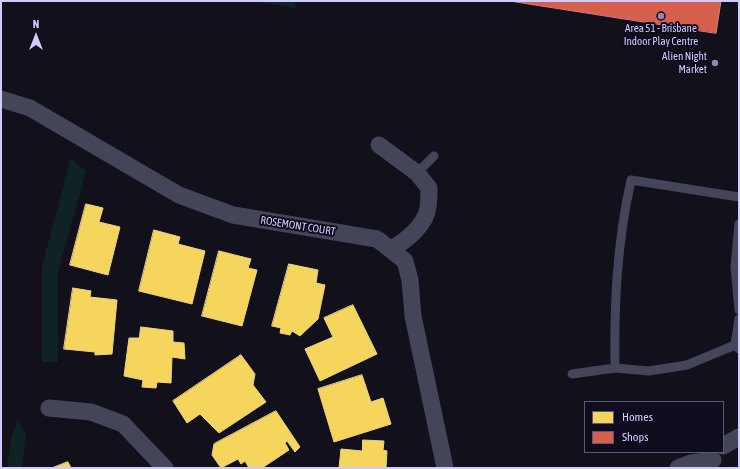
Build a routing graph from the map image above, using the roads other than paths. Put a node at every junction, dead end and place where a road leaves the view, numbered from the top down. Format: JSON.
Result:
{"nodes":[{"id":1,"x":1,"y":99,"type":"edge"},
{"id":2,"x":379,"y":145,"type":"dead end"},
{"id":3,"x":434,"y":156,"type":"dead end"},
{"id":4,"x":417,"y":172,"type":"junction"},
{"id":5,"x":739,"y":197,"type":"edge"},
{"id":6,"x":739,"y":224,"type":"edge"},
{"id":7,"x":391,"y":249,"type":"junction"},
{"id":8,"x":739,"y":310,"type":"edge"},
{"id":9,"x":739,"y":319,"type":"edge"},
{"id":10,"x":737,"y":347,"type":"edge"},
{"id":11,"x":615,"y":368,"type":"junction"},
{"id":12,"x":572,"y":374,"type":"dead end"},
{"id":13,"x":49,"y":408,"type":"dead end"},
{"id":14,"x":739,"y":437,"type":"edge"},
{"id":15,"x":724,"y":445,"type":"edge"},
{"id":16,"x":714,"y":460,"type":"edge"},
{"id":17,"x":165,"y":468,"type":"edge"},
{"id":18,"x":445,"y":468,"type":"edge"},
{"id":19,"x":678,"y":468,"type":"edge"}],
"edges":[{"from":1,"to":7,"type":"street","name":"ROSEMONT COURT"},
{"from":2,"to":4,"type":"street"},
{"from":3,"to":4,"type":"lane"},
{"from":4,"to":7,"type":"street"},
{"from":5,"to":11,"type":"lane"},
{"from":6,"to":8,"type":"lane"},
{"from":7,"to":18,"type":"street","name":"ROSEMONT COURT"},
{"from":9,"to":10,"type":"lane"},
{"from":10,"to":11,"type":"lane"},
{"from":11,"to":12,"type":"lane"},
{"from":13,"to":17,"type":"street"},
{"from":14,"to":15,"type":"street"},
{"from":16,"to":19,"type":"street"}]}
